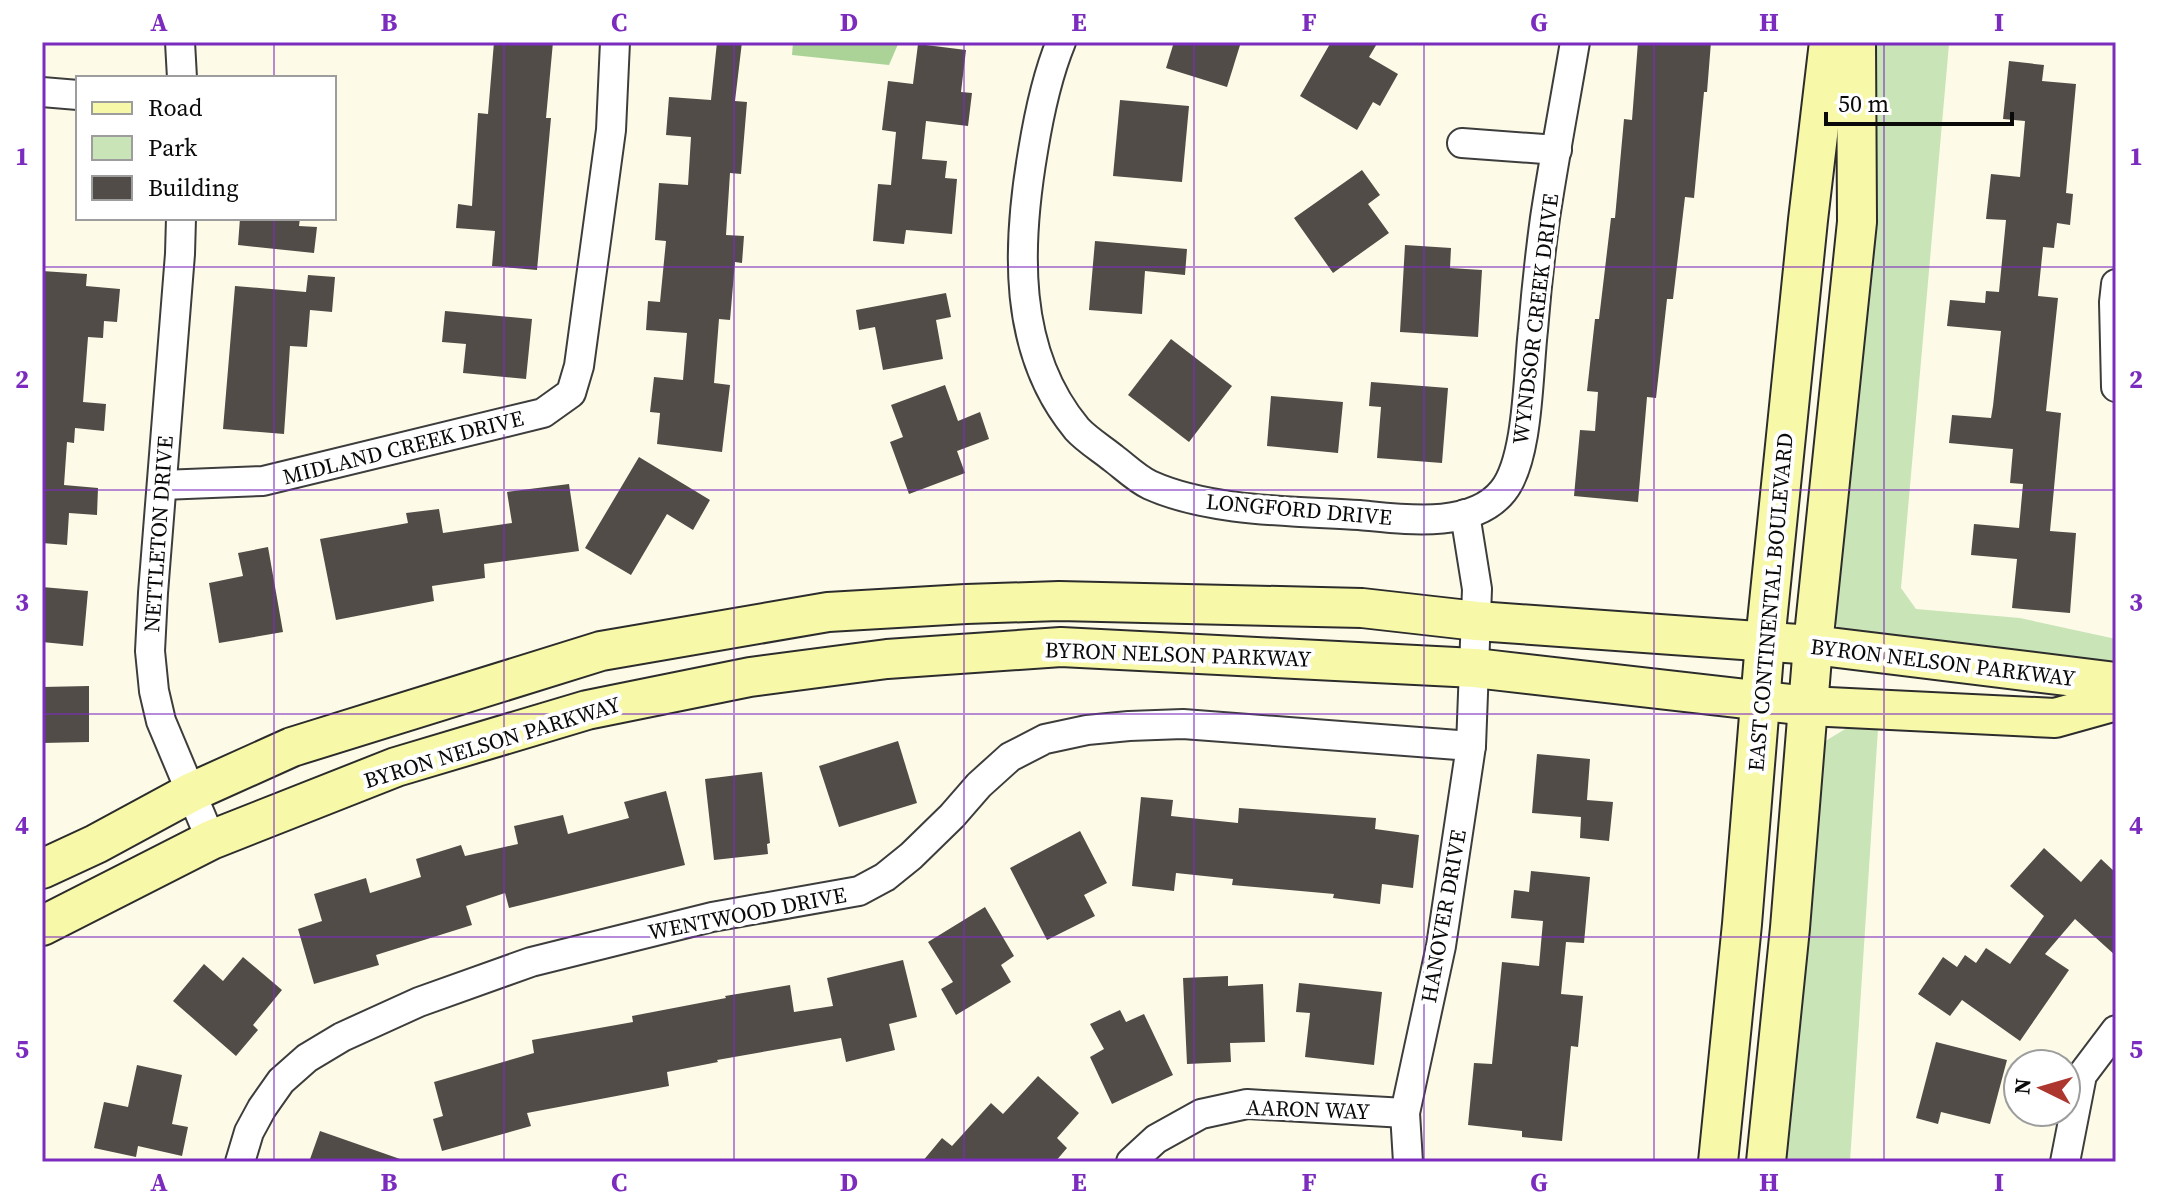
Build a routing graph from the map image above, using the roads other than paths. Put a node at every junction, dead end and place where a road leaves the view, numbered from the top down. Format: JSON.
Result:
{"nodes":[{"id":1,"x":180,"y":42,"type":"edge"},
{"id":2,"x":615,"y":42,"type":"edge"},
{"id":3,"x":1061,"y":42,"type":"edge"},
{"id":4,"x":1575,"y":42,"type":"edge"},
{"id":5,"x":1829,"y":42,"type":"edge"},
{"id":6,"x":1856,"y":42,"type":"edge"},
{"id":7,"x":182,"y":76,"type":"edge"},
{"id":8,"x":42,"y":92,"type":"edge"},
{"id":9,"x":76,"y":95,"type":"edge"},
{"id":10,"x":1462,"y":143,"type":"dead end"},
{"id":11,"x":1557,"y":150,"type":"junction"},
{"id":12,"x":181,"y":220,"type":"edge"},
{"id":13,"x":2116,"y":284,"type":"edge"},
{"id":14,"x":2116,"y":387,"type":"edge"},
{"id":15,"x":162,"y":485,"type":"junction"},
{"id":16,"x":1465,"y":514,"type":"junction"},
{"id":17,"x":1477,"y":621,"type":"junction"},
{"id":18,"x":1765,"y":642,"type":"junction"},
{"id":19,"x":1813,"y":645,"type":"junction"},
{"id":20,"x":1475,"y":668,"type":"junction"},
{"id":21,"x":2116,"y":682,"type":"edge"},
{"id":22,"x":2116,"y":701,"type":"edge"},
{"id":23,"x":1760,"y":702,"type":"junction"},
{"id":24,"x":1808,"y":706,"type":"junction"},
{"id":25,"x":1471,"y":746,"type":"junction"},
{"id":26,"x":192,"y":792,"type":"junction"},
{"id":27,"x":211,"y":840,"type":"junction"},
{"id":28,"x":42,"y":869,"type":"edge"},
{"id":29,"x":42,"y":926,"type":"edge"},
{"id":30,"x":2116,"y":1030,"type":"edge"},
{"id":31,"x":1405,"y":1113,"type":"junction"},
{"id":32,"x":240,"y":1162,"type":"edge"},
{"id":33,"x":1131,"y":1162,"type":"edge"},
{"id":34,"x":1408,"y":1162,"type":"edge"},
{"id":35,"x":1718,"y":1162,"type":"edge"},
{"id":36,"x":1766,"y":1162,"type":"edge"},
{"id":37,"x":2065,"y":1162,"type":"edge"}],
"edges":[{"from":1,"to":7,"type":"street"},
{"from":2,"to":15,"type":"street","name":"MIDLAND CREEK DRIVE"},
{"from":3,"to":16,"type":"street","name":"LONGFORD DRIVE"},
{"from":4,"to":11,"type":"street","name":"WYNDSOR CREEK DRIVE"},
{"from":5,"to":18,"type":"street","name":"EAST CONTINENTAL BOULEVARD"},
{"from":6,"to":19,"type":"street"},
{"from":8,"to":9,"type":"street"},
{"from":10,"to":11,"type":"street"},
{"from":11,"to":16,"type":"street","name":"WYNDSOR CREEK DRIVE"},
{"from":12,"to":15,"type":"street","name":"NETTLETON DRIVE"},
{"from":13,"to":14,"type":"street"},
{"from":15,"to":26,"type":"street","name":"NETTLETON DRIVE"},
{"from":16,"to":17,"type":"street"},
{"from":17,"to":18,"type":"street","name":"BYRON NELSON PARKWAY"},
{"from":17,"to":20,"type":"street"},
{"from":17,"to":26,"type":"street","name":"BYRON NELSON PARKWAY"},
{"from":18,"to":19,"type":"street","name":"BYRON NELSON PARKWAY"},
{"from":18,"to":23,"type":"street","name":"EAST CONTINENTAL BOULEVARD"},
{"from":19,"to":21,"type":"street","name":"BYRON NELSON PARKWAY"},
{"from":19,"to":24,"type":"street"},
{"from":20,"to":23,"type":"street","name":"BYRON NELSON PARKWAY"},
{"from":20,"to":25,"type":"street","name":"HANOVER DRIVE"},
{"from":20,"to":27,"type":"street","name":"BYRON NELSON PARKWAY"},
{"from":22,"to":24,"type":"street","name":"BYRON NELSON PARKWAY"},
{"from":23,"to":24,"type":"street","name":"BYRON NELSON PARKWAY"},
{"from":23,"to":35,"type":"street","name":"EAST CONTINENTAL BOULEVARD"},
{"from":24,"to":36,"type":"street"},
{"from":25,"to":31,"type":"street","name":"HANOVER DRIVE"},
{"from":25,"to":32,"type":"street","name":"WENTWOOD DRIVE"},
{"from":26,"to":27,"type":"street","name":"NETTLETON DRIVE"},
{"from":26,"to":28,"type":"street","name":"BYRON NELSON PARKWAY"},
{"from":27,"to":29,"type":"street","name":"BYRON NELSON PARKWAY"},
{"from":30,"to":37,"type":"street"},
{"from":31,"to":33,"type":"street","name":"AARON WAY"},
{"from":31,"to":34,"type":"street","name":"HANOVER DRIVE"}]}
